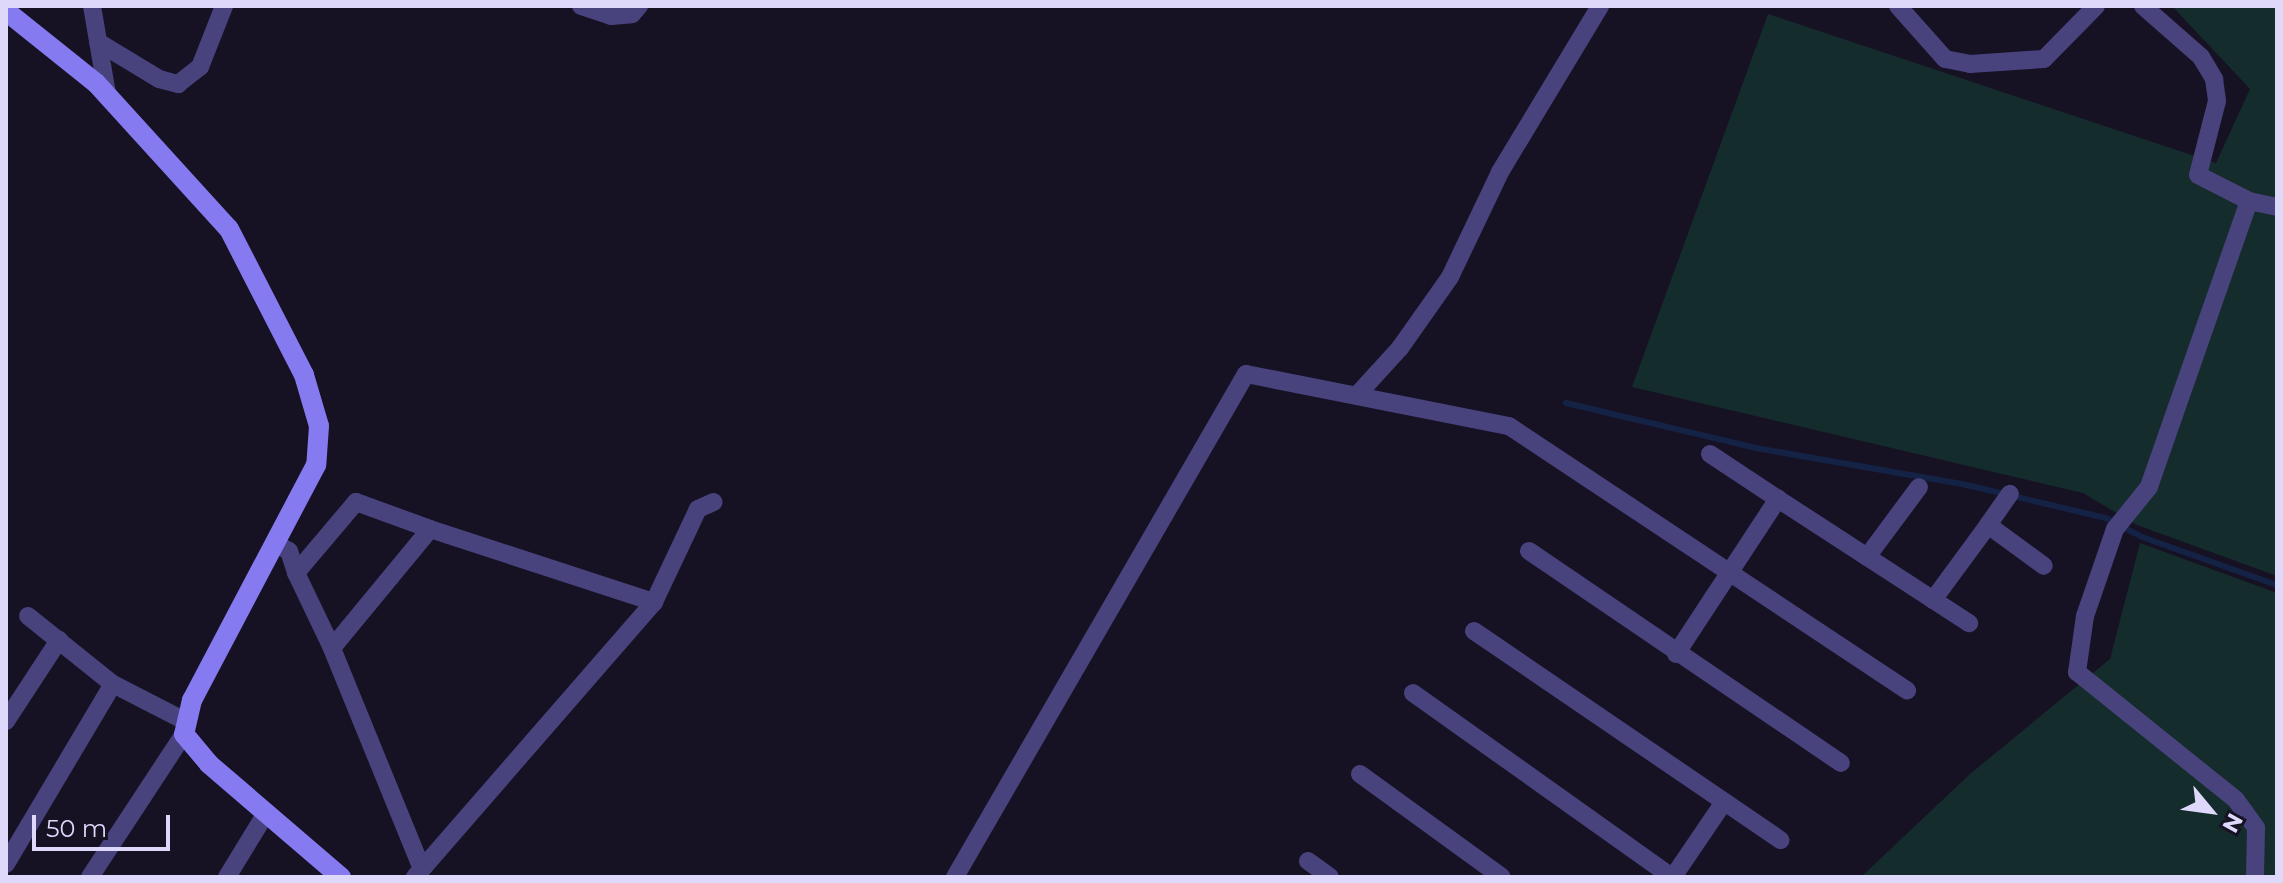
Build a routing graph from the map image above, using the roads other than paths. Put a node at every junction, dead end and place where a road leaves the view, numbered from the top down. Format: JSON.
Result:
{"nodes":[{"id":1,"x":92,"y":6,"type":"edge"},
{"id":2,"x":224,"y":6,"type":"edge"},
{"id":3,"x":581,"y":6,"type":"edge"},
{"id":4,"x":639,"y":6,"type":"edge"},
{"id":5,"x":1600,"y":6,"type":"edge"},
{"id":6,"x":1898,"y":6,"type":"edge"},
{"id":7,"x":2096,"y":6,"type":"edge"},
{"id":8,"x":2143,"y":6,"type":"edge"},
{"id":9,"x":6,"y":11,"type":"edge"},
{"id":10,"x":98,"y":42,"type":"junction"},
{"id":11,"x":107,"y":94,"type":"junction"},
{"id":12,"x":2249,"y":201,"type":"junction"},
{"id":13,"x":2277,"y":207,"type":"edge"},
{"id":14,"x":1358,"y":394,"type":"junction"},
{"id":15,"x":1710,"y":454,"type":"dead end"},
{"id":16,"x":1919,"y":487,"type":"dead end"},
{"id":17,"x":2010,"y":494,"type":"dead end"},
{"id":18,"x":1778,"y":499,"type":"junction"},
{"id":19,"x":714,"y":502,"type":"dead end"},
{"id":20,"x":1988,"y":525,"type":"junction"},
{"id":21,"x":430,"y":529,"type":"junction"},
{"id":22,"x":275,"y":543,"type":"junction"},
{"id":23,"x":1529,"y":551,"type":"dead end"},
{"id":24,"x":1867,"y":557,"type":"junction"},
{"id":25,"x":2044,"y":566,"type":"dead end"},
{"id":26,"x":296,"y":573,"type":"junction"},
{"id":27,"x":1729,"y":573,"type":"junction"},
{"id":28,"x":1933,"y":600,"type":"junction"},
{"id":29,"x":654,"y":602,"type":"junction"},
{"id":30,"x":28,"y":616,"type":"dead end"},
{"id":31,"x":1969,"y":623,"type":"dead end"},
{"id":32,"x":1474,"y":631,"type":"dead end"},
{"id":33,"x":59,"y":640,"type":"junction"},
{"id":34,"x":332,"y":648,"type":"junction"},
{"id":35,"x":1676,"y":654,"type":"junction"},
{"id":36,"x":113,"y":684,"type":"junction"},
{"id":37,"x":1907,"y":690,"type":"dead end"},
{"id":38,"x":1413,"y":693,"type":"dead end"},
{"id":39,"x":6,"y":721,"type":"edge"},
{"id":40,"x":185,"y":727,"type":"junction"},
{"id":41,"x":1841,"y":763,"type":"dead end"},
{"id":42,"x":1360,"y":774,"type":"dead end"},
{"id":43,"x":1724,"y":802,"type":"junction"},
{"id":44,"x":266,"y":813,"type":"junction"},
{"id":45,"x":1780,"y":840,"type":"dead end"},
{"id":46,"x":1308,"y":861,"type":"dead end"},
{"id":47,"x":6,"y":864,"type":"edge"},
{"id":48,"x":418,"y":873,"type":"edge"},
{"id":49,"x":90,"y":877,"type":"edge"},
{"id":50,"x":227,"y":877,"type":"edge"},
{"id":51,"x":341,"y":877,"type":"edge"},
{"id":52,"x":955,"y":877,"type":"edge"},
{"id":53,"x":1330,"y":877,"type":"edge"},
{"id":54,"x":1502,"y":877,"type":"edge"},
{"id":55,"x":1673,"y":877,"type":"edge"},
{"id":56,"x":2255,"y":877,"type":"edge"}],
"edges":[{"from":1,"to":10,"type":"street"},
{"from":2,"to":10,"type":"street"},
{"from":3,"to":4,"type":"street"},
{"from":5,"to":14,"type":"street"},
{"from":6,"to":7,"type":"street"},
{"from":8,"to":12,"type":"street"},
{"from":9,"to":11,"type":"street"},
{"from":10,"to":11,"type":"street"},
{"from":11,"to":22,"type":"street"},
{"from":12,"to":13,"type":"street"},
{"from":12,"to":56,"type":"street"},
{"from":14,"to":27,"type":"street"},
{"from":14,"to":52,"type":"street"},
{"from":15,"to":18,"type":"street"},
{"from":16,"to":24,"type":"street"},
{"from":17,"to":20,"type":"street"},
{"from":18,"to":24,"type":"street"},
{"from":18,"to":27,"type":"street"},
{"from":19,"to":29,"type":"street"},
{"from":20,"to":25,"type":"street"},
{"from":20,"to":28,"type":"street"},
{"from":21,"to":26,"type":"street"},
{"from":21,"to":29,"type":"street"},
{"from":21,"to":34,"type":"street"},
{"from":22,"to":26,"type":"street"},
{"from":22,"to":40,"type":"street"},
{"from":23,"to":35,"type":"street"},
{"from":24,"to":28,"type":"street"},
{"from":26,"to":34,"type":"street"},
{"from":27,"to":35,"type":"street"},
{"from":27,"to":37,"type":"street"},
{"from":28,"to":31,"type":"street"},
{"from":29,"to":48,"type":"street"},
{"from":30,"to":33,"type":"street"},
{"from":32,"to":43,"type":"street"},
{"from":33,"to":36,"type":"street"},
{"from":33,"to":39,"type":"street"},
{"from":34,"to":48,"type":"street"},
{"from":35,"to":41,"type":"street"},
{"from":36,"to":40,"type":"street"},
{"from":36,"to":47,"type":"street"},
{"from":38,"to":55,"type":"street"},
{"from":40,"to":44,"type":"street"},
{"from":40,"to":49,"type":"street"},
{"from":42,"to":54,"type":"street"},
{"from":43,"to":45,"type":"street"},
{"from":43,"to":55,"type":"street"},
{"from":44,"to":50,"type":"street"},
{"from":44,"to":51,"type":"street"},
{"from":46,"to":53,"type":"street"}]}
